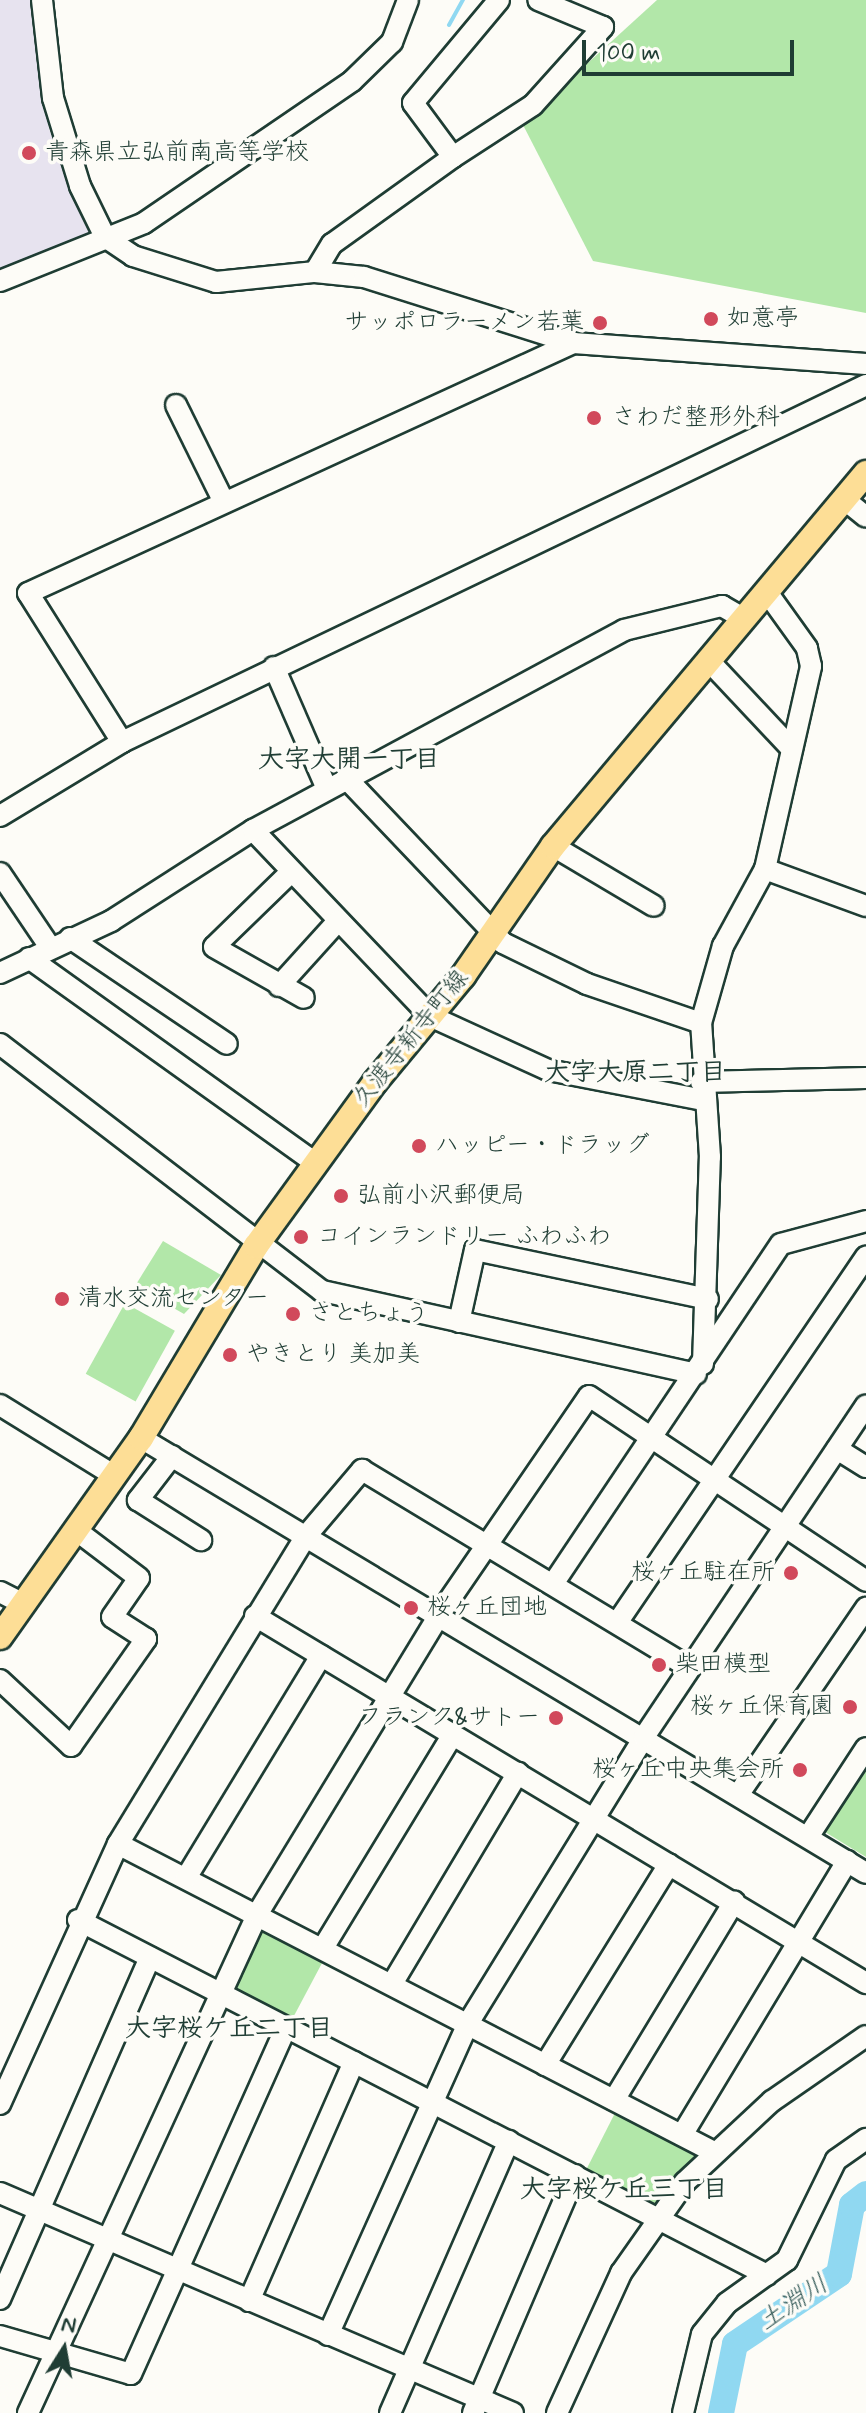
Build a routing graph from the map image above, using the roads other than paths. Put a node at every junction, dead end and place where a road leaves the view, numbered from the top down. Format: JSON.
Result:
{"nodes":[{"id":1,"x":42,"y":0,"type":"edge"},
{"id":2,"x":408,"y":0,"type":"edge"},
{"id":3,"x":499,"y":0,"type":"edge"},
{"id":4,"x":538,"y":0,"type":"edge"},
{"id":5,"x":453,"y":157,"type":"junction"},
{"id":6,"x":105,"y":237,"type":"junction"},
{"id":7,"x":315,"y":272,"type":"junction"},
{"id":8,"x":0,"y":281,"type":"edge"},
{"id":9,"x":573,"y":343,"type":"junction"},
{"id":10,"x":866,"y":364,"type":"edge"},
{"id":11,"x":866,"y":385,"type":"edge"},
{"id":12,"x":176,"y":405,"type":"dead end"},
{"id":13,"x":866,"y":473,"type":"edge"},
{"id":14,"x":844,"y":499,"type":"junction"},
{"id":15,"x":223,"y":500,"type":"junction"},
{"id":16,"x":866,"y":517,"type":"edge"},
{"id":17,"x":766,"y":591,"type":"junction"},
{"id":18,"x":743,"y":618,"type":"junction"},
{"id":19,"x":708,"y":660,"type":"junction"},
{"id":20,"x":274,"y":667,"type":"junction"},
{"id":21,"x":122,"y":742,"type":"junction"},
{"id":22,"x":792,"y":749,"type":"junction"},
{"id":23,"x":346,"y":778,"type":"junction"},
{"id":24,"x":327,"y":789,"type":"junction"},
{"id":25,"x":0,"y":816,"type":"edge"},
{"id":26,"x":253,"y":830,"type":"junction"},
{"id":27,"x":553,"y":846,"type":"junction"},
{"id":28,"x":765,"y":869,"type":"junction"},
{"id":29,"x":291,"y":872,"type":"junction"},
{"id":30,"x":0,"y":873,"type":"edge"},
{"id":31,"x":654,"y":906,"type":"dead end"},
{"id":32,"x":866,"y":906,"type":"edge"},
{"id":33,"x":338,"y":921,"type":"junction"},
{"id":34,"x":493,"y":933,"type":"junction"},
{"id":35,"x":70,"y":938,"type":"junction"},
{"id":36,"x":50,"y":947,"type":"junction"},
{"id":37,"x":29,"y":958,"type":"junction"},
{"id":38,"x":0,"y":973,"type":"edge"},
{"id":39,"x":279,"y":986,"type":"junction"},
{"id":40,"x":304,"y":998,"type":"dead end"},
{"id":41,"x":430,"y":1016,"type":"junction"},
{"id":42,"x":701,"y":1023,"type":"junction"},
{"id":43,"x":0,"y":1044,"type":"edge"},
{"id":44,"x":227,"y":1044,"type":"dead end"},
{"id":45,"x":866,"y":1078,"type":"edge"},
{"id":46,"x":703,"y":1091,"type":"junction"},
{"id":47,"x":315,"y":1163,"type":"junction"},
{"id":48,"x":866,"y":1221,"type":"edge"},
{"id":49,"x":256,"y":1246,"type":"junction"},
{"id":50,"x":866,"y":1256,"type":"edge"},
{"id":51,"x":708,"y":1299,"type":"junction"},
{"id":52,"x":459,"y":1322,"type":"junction"},
{"id":53,"x":699,"y":1369,"type":"junction"},
{"id":54,"x":0,"y":1405,"type":"edge"},
{"id":55,"x":866,"y":1406,"type":"edge"},
{"id":56,"x":141,"y":1438,"type":"junction"},
{"id":57,"x":653,"y":1439,"type":"junction"},
{"id":58,"x":837,"y":1449,"type":"junction"},
{"id":59,"x":172,"y":1456,"type":"junction"},
{"id":60,"x":866,"y":1467,"type":"edge"},
{"id":61,"x":115,"y":1476,"type":"junction"},
{"id":62,"x":714,"y":1480,"type":"junction"},
{"id":63,"x":784,"y":1526,"type":"junction"},
{"id":64,"x":77,"y":1531,"type":"junction"},
{"id":65,"x":306,"y":1536,"type":"junction"},
{"id":66,"x":201,"y":1540,"type":"dead end"},
{"id":67,"x":489,"y":1544,"type":"junction"},
{"id":68,"x":866,"y":1581,"type":"edge"},
{"id":69,"x":553,"y":1584,"type":"junction"},
{"id":70,"x":0,"y":1592,"type":"edge"},
{"id":71,"x":24,"y":1604,"type":"junction"},
{"id":72,"x":866,"y":1608,"type":"edge"},
{"id":73,"x":439,"y":1615,"type":"junction"},
{"id":74,"x":255,"y":1616,"type":"junction"},
{"id":75,"x":617,"y":1623,"type":"junction"},
{"id":76,"x":0,"y":1637,"type":"edge"},
{"id":77,"x":321,"y":1656,"type":"junction"},
{"id":78,"x":690,"y":1668,"type":"junction"},
{"id":79,"x":0,"y":1680,"type":"edge"},
{"id":80,"x":389,"y":1696,"type":"junction"},
{"id":81,"x":453,"y":1734,"type":"junction"},
{"id":82,"x":644,"y":1737,"type":"junction"},
{"id":83,"x":866,"y":1748,"type":"edge"},
{"id":84,"x":518,"y":1773,"type":"junction"},
{"id":85,"x":738,"y":1795,"type":"junction"},
{"id":86,"x":594,"y":1818,"type":"junction"},
{"id":87,"x":808,"y":1837,"type":"junction"},
{"id":88,"x":118,"y":1844,"type":"junction"},
{"id":89,"x":847,"y":1861,"type":"junction"},
{"id":90,"x":669,"y":1864,"type":"junction"},
{"id":91,"x":866,"y":1873,"type":"edge"},
{"id":92,"x":186,"y":1878,"type":"junction"},
{"id":93,"x":734,"y":1902,"type":"junction"},
{"id":94,"x":258,"y":1913,"type":"junction"},
{"id":95,"x":78,"y":1920,"type":"junction"},
{"id":96,"x":798,"y":1942,"type":"junction"},
{"id":97,"x":323,"y":1948,"type":"junction"},
{"id":98,"x":150,"y":1957,"type":"junction"},
{"id":99,"x":866,"y":1983,"type":"edge"},
{"id":100,"x":392,"y":1984,"type":"junction"},
{"id":101,"x":218,"y":1992,"type":"junction"},
{"id":102,"x":467,"y":2025,"type":"junction"},
{"id":103,"x":286,"y":2027,"type":"junction"},
{"id":104,"x":866,"y":2036,"type":"edge"},
{"id":105,"x":354,"y":2062,"type":"junction"},
{"id":106,"x":545,"y":2065,"type":"junction"},
{"id":107,"x":614,"y":2100,"type":"junction"},
{"id":108,"x":430,"y":2101,"type":"junction"},
{"id":109,"x":0,"y":2104,"type":"edge"},
{"id":110,"x":682,"y":2135,"type":"junction"},
{"id":111,"x":866,"y":2139,"type":"edge"},
{"id":112,"x":509,"y":2141,"type":"junction"},
{"id":113,"x":714,"y":2152,"type":"junction"},
{"id":114,"x":575,"y":2175,"type":"junction"},
{"id":115,"x":0,"y":2193,"type":"edge"},
{"id":116,"x":40,"y":2211,"type":"junction"},
{"id":117,"x":658,"y":2218,"type":"junction"},
{"id":118,"x":111,"y":2242,"type":"junction"},
{"id":119,"x":179,"y":2271,"type":"junction"},
{"id":120,"x":767,"y":2275,"type":"junction"},
{"id":121,"x":0,"y":2299,"type":"edge"},
{"id":122,"x":249,"y":2301,"type":"junction"},
{"id":123,"x":328,"y":2335,"type":"junction"},
{"id":124,"x":0,"y":2336,"type":"edge"},
{"id":125,"x":59,"y":2354,"type":"junction"},
{"id":126,"x":409,"y":2369,"type":"junction"},
{"id":127,"x":476,"y":2406,"type":"edge"},
{"id":128,"x":28,"y":2413,"type":"edge"},
{"id":129,"x":390,"y":2413,"type":"edge"},
{"id":130,"x":513,"y":2413,"type":"edge"},
{"id":131,"x":557,"y":2413,"type":"edge"},
{"id":132,"x":683,"y":2413,"type":"edge"}],
"edges":[{"from":1,"to":6,"type":"street"},
{"from":2,"to":6,"type":"street"},
{"from":3,"to":5,"type":"street"},
{"from":4,"to":5,"type":"street"},
{"from":5,"to":7,"type":"street"},
{"from":6,"to":7,"type":"street"},
{"from":6,"to":8,"type":"street"},
{"from":7,"to":9,"type":"street"},
{"from":9,"to":10,"type":"street"},
{"from":9,"to":15,"type":"street"},
{"from":11,"to":20,"type":"street"},
{"from":12,"to":15,"type":"street"},
{"from":13,"to":14,"type":"main road","name":"久渡寺新寺町線"},
{"from":14,"to":16,"type":"street"},
{"from":14,"to":17,"type":"main road","name":"久渡寺新寺町線"},
{"from":15,"to":21,"type":"street"},
{"from":17,"to":18,"type":"main road","name":"久渡寺新寺町線"},
{"from":17,"to":22,"type":"street"},
{"from":18,"to":19,"type":"main road","name":"久渡寺新寺町線"},
{"from":18,"to":23,"type":"street"},
{"from":19,"to":22,"type":"street"},
{"from":19,"to":27,"type":"main road","name":"久渡寺新寺町線"},
{"from":20,"to":21,"type":"street"},
{"from":20,"to":24,"type":"street"},
{"from":21,"to":25,"type":"street"},
{"from":22,"to":28,"type":"street"},
{"from":23,"to":24,"type":"street"},
{"from":23,"to":34,"type":"street"},
{"from":24,"to":26,"type":"street"},
{"from":26,"to":29,"type":"street"},
{"from":26,"to":35,"type":"street"},
{"from":27,"to":31,"type":"street"},
{"from":27,"to":34,"type":"main road","name":"久渡寺新寺町線"},
{"from":28,"to":32,"type":"street"},
{"from":28,"to":42,"type":"street"},
{"from":29,"to":33,"type":"street"},
{"from":29,"to":39,"type":"street"},
{"from":30,"to":36,"type":"street"},
{"from":33,"to":39,"type":"street"},
{"from":33,"to":41,"type":"street"},
{"from":34,"to":41,"type":"main road","name":"久渡寺新寺町線"},
{"from":34,"to":42,"type":"street"},
{"from":35,"to":36,"type":"street"},
{"from":35,"to":44,"type":"street"},
{"from":36,"to":37,"type":"street"},
{"from":37,"to":38,"type":"street"},
{"from":37,"to":47,"type":"street"},
{"from":39,"to":40,"type":"street"},
{"from":41,"to":46,"type":"street"},
{"from":41,"to":47,"type":"main road","name":"久渡寺新寺町線"},
{"from":42,"to":46,"type":"street"},
{"from":43,"to":49,"type":"street"},
{"from":45,"to":46,"type":"street"},
{"from":46,"to":51,"type":"street"},
{"from":47,"to":49,"type":"main road","name":"久渡寺新寺町線"},
{"from":48,"to":53,"type":"street"},
{"from":49,"to":52,"type":"street"},
{"from":49,"to":56,"type":"main road","name":"久渡寺新寺町線"},
{"from":50,"to":62,"type":"street"},
{"from":51,"to":52,"type":"street"},
{"from":51,"to":53,"type":"street"},
{"from":52,"to":53,"type":"street"},
{"from":53,"to":57,"type":"street"},
{"from":54,"to":61,"type":"street"},
{"from":55,"to":58,"type":"street"},
{"from":56,"to":59,"type":"street"},
{"from":56,"to":61,"type":"main road","name":"久渡寺新寺町線"},
{"from":57,"to":62,"type":"street"},
{"from":57,"to":67,"type":"street"},
{"from":57,"to":69,"type":"street"},
{"from":58,"to":60,"type":"street"},
{"from":58,"to":63,"type":"street"},
{"from":59,"to":65,"type":"street"},
{"from":59,"to":66,"type":"street"},
{"from":61,"to":64,"type":"main road","name":"久渡寺新寺町線"},
{"from":62,"to":63,"type":"street"},
{"from":62,"to":75,"type":"street"},
{"from":63,"to":68,"type":"street"},
{"from":63,"to":78,"type":"street"},
{"from":64,"to":71,"type":"main road","name":"久渡寺新寺町線"},
{"from":64,"to":79,"type":"street"},
{"from":65,"to":67,"type":"street"},
{"from":65,"to":73,"type":"street"},
{"from":65,"to":74,"type":"street"},
{"from":67,"to":69,"type":"street"},
{"from":67,"to":73,"type":"street"},
{"from":69,"to":75,"type":"street"},
{"from":70,"to":71,"type":"street"},
{"from":71,"to":76,"type":"main road","name":"久渡寺新寺町線"},
{"from":72,"to":85,"type":"street"},
{"from":73,"to":80,"type":"street"},
{"from":73,"to":82,"type":"street"},
{"from":74,"to":77,"type":"street"},
{"from":74,"to":88,"type":"street"},
{"from":75,"to":78,"type":"street"},
{"from":77,"to":80,"type":"street"},
{"from":77,"to":92,"type":"street"},
{"from":78,"to":82,"type":"street"},
{"from":80,"to":81,"type":"street"},
{"from":80,"to":94,"type":"street"},
{"from":81,"to":84,"type":"street"},
{"from":81,"to":97,"type":"street"},
{"from":82,"to":85,"type":"street"},
{"from":82,"to":86,"type":"street"},
{"from":83,"to":87,"type":"street"},
{"from":84,"to":86,"type":"street"},
{"from":84,"to":100,"type":"street"},
{"from":85,"to":87,"type":"street"},
{"from":86,"to":90,"type":"street"},
{"from":86,"to":102,"type":"street"},
{"from":87,"to":89,"type":"street"},
{"from":88,"to":92,"type":"street"},
{"from":88,"to":95,"type":"street"},
{"from":89,"to":91,"type":"street"},
{"from":89,"to":96,"type":"street"},
{"from":90,"to":93,"type":"street"},
{"from":90,"to":106,"type":"street"},
{"from":92,"to":94,"type":"street"},
{"from":93,"to":96,"type":"street"},
{"from":93,"to":107,"type":"street"},
{"from":94,"to":97,"type":"street"},
{"from":94,"to":101,"type":"street"},
{"from":95,"to":98,"type":"street"},
{"from":95,"to":109,"type":"street"},
{"from":96,"to":99,"type":"street"},
{"from":96,"to":110,"type":"street"},
{"from":97,"to":100,"type":"street"},
{"from":98,"to":101,"type":"street"},
{"from":98,"to":116,"type":"street"},
{"from":100,"to":102,"type":"street"},
{"from":101,"to":103,"type":"street"},
{"from":101,"to":118,"type":"street"},
{"from":102,"to":106,"type":"street"},
{"from":102,"to":108,"type":"street"},
{"from":103,"to":105,"type":"street"},
{"from":103,"to":119,"type":"street"},
{"from":104,"to":113,"type":"street"},
{"from":105,"to":108,"type":"street"},
{"from":105,"to":122,"type":"street"},
{"from":106,"to":107,"type":"street"},
{"from":107,"to":110,"type":"street"},
{"from":108,"to":112,"type":"street"},
{"from":108,"to":123,"type":"street"},
{"from":110,"to":113,"type":"street"},
{"from":111,"to":120,"type":"street"},
{"from":112,"to":114,"type":"street"},
{"from":112,"to":126,"type":"street"},
{"from":113,"to":117,"type":"street"},
{"from":114,"to":117,"type":"street"},
{"from":114,"to":127,"type":"street"},
{"from":115,"to":116,"type":"street"},
{"from":116,"to":118,"type":"street"},
{"from":116,"to":121,"type":"street"},
{"from":117,"to":120,"type":"street"},
{"from":117,"to":131,"type":"street"},
{"from":118,"to":119,"type":"street"},
{"from":118,"to":125,"type":"street"},
{"from":119,"to":122,"type":"street"},
{"from":119,"to":125,"type":"street"},
{"from":120,"to":132,"type":"street"},
{"from":122,"to":123,"type":"street"},
{"from":123,"to":126,"type":"street"},
{"from":124,"to":125,"type":"street"},
{"from":125,"to":128,"type":"street"},
{"from":126,"to":127,"type":"street"},
{"from":126,"to":129,"type":"street"},
{"from":127,"to":130,"type":"street"}]}
